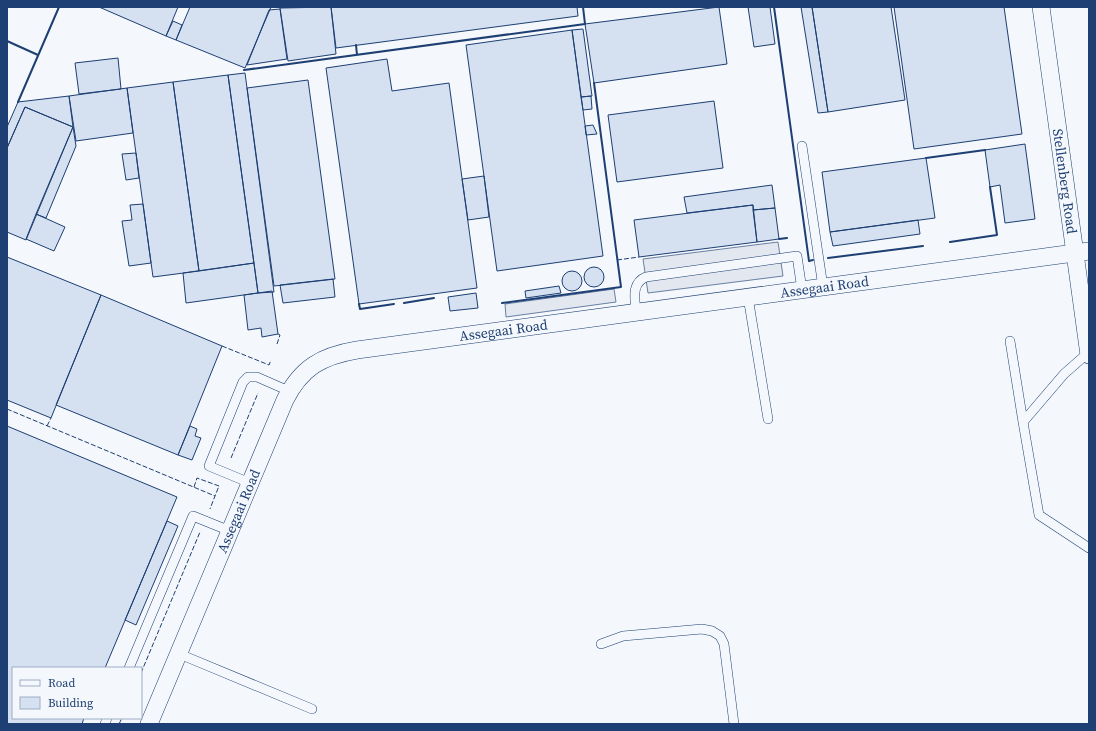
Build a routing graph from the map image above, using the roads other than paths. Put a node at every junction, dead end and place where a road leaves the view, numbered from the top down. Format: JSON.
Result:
{"nodes":[{"id":1,"x":1041,"y":7,"type":"edge"},
{"id":2,"x":802,"y":146,"type":"dead end"},
{"id":3,"x":1082,"y":252,"type":"edge"},
{"id":4,"x":823,"y":287,"type":"junction"},
{"id":5,"x":802,"y":290,"type":"junction"},
{"id":6,"x":748,"y":297,"type":"junction"},
{"id":7,"x":636,"y":312,"type":"junction"},
{"id":8,"x":1010,"y":341,"type":"dead end"},
{"id":9,"x":1089,"y":354,"type":"edge"},
{"id":10,"x":289,"y":391,"type":"junction"},
{"id":11,"x":768,"y":419,"type":"dead end"},
{"id":12,"x":1023,"y":422,"type":"junction"},
{"id":13,"x":250,"y":483,"type":"junction"},
{"id":14,"x":230,"y":531,"type":"junction"},
{"id":15,"x":1089,"y":548,"type":"edge"},
{"id":16,"x":601,"y":644,"type":"dead end"},
{"id":17,"x":177,"y":654,"type":"junction"},
{"id":18,"x":129,"y":667,"type":"edge"},
{"id":19,"x":312,"y":709,"type":"dead end"},
{"id":20,"x":147,"y":719,"type":"edge"},
{"id":21,"x":734,"y":724,"type":"edge"}],
"edges":[{"from":1,"to":3,"type":"street","name":"Stellenberg Road"},
{"from":2,"to":4,"type":"lane"},
{"from":3,"to":4,"type":"street","name":"Assegaai Road"},
{"from":3,"to":9,"type":"street","name":"Stellenberg Road"},
{"from":4,"to":5,"type":"street","name":"Assegaai Road"},
{"from":5,"to":6,"type":"street","name":"Assegaai Road"},
{"from":5,"to":7,"type":"lane"},
{"from":6,"to":7,"type":"street","name":"Assegaai Road"},
{"from":6,"to":11,"type":"lane"},
{"from":7,"to":10,"type":"street","name":"Assegaai Road"},
{"from":8,"to":12,"type":"lane"},
{"from":9,"to":12,"type":"lane"},
{"from":10,"to":13,"type":"street","name":"Assegaai Road"},
{"from":10,"to":13,"type":"lane"},
{"from":12,"to":15,"type":"lane"},
{"from":13,"to":14,"type":"street","name":"Assegaai Road"},
{"from":14,"to":17,"type":"street","name":"Assegaai Road"},
{"from":14,"to":18,"type":"lane"},
{"from":16,"to":21,"type":"lane"},
{"from":17,"to":19,"type":"lane"},
{"from":17,"to":20,"type":"street","name":"Assegaai Road"}]}
